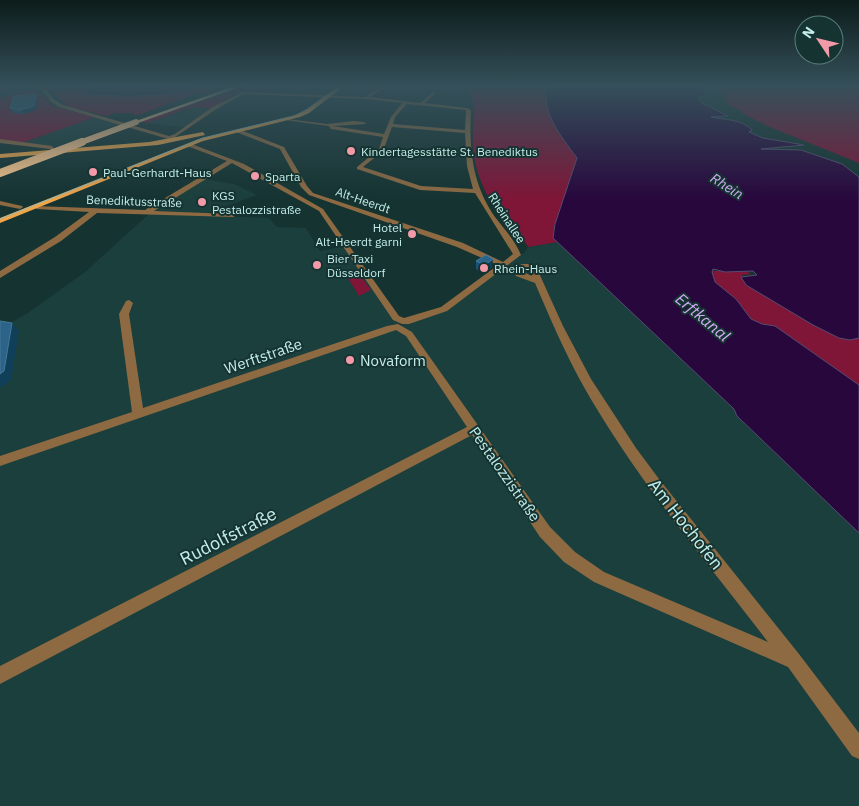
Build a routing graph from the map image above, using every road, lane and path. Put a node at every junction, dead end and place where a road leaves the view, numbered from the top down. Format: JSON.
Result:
{"nodes":[{"id":1,"x":125,"y":125,"type":"edge"},
{"id":2,"x":128,"y":125,"type":"edge"},
{"id":3,"x":196,"y":125,"type":"edge"},
{"id":4,"x":244,"y":125,"type":"edge"},
{"id":5,"x":266,"y":125,"type":"edge"},
{"id":6,"x":324,"y":125,"type":"edge"},
{"id":7,"x":327,"y":125,"type":"junction"},
{"id":8,"x":330,"y":125,"type":"edge"},
{"id":9,"x":390,"y":125,"type":"joint"},
{"id":10,"x":467,"y":125,"type":"edge"},
{"id":11,"x":219,"y":131,"type":"junction"},
{"id":12,"x":238,"y":131,"type":"junction"},
{"id":13,"x":466,"y":132,"type":"junction"},
{"id":14,"x":213,"y":136,"type":"junction"},
{"id":15,"x":386,"y":136,"type":"junction"},
{"id":16,"x":179,"y":140,"type":"junction"},
{"id":17,"x":0,"y":141,"type":"edge"},
{"id":18,"x":53,"y":151,"type":"junction"},
{"id":19,"x":0,"y":156,"type":"edge"},
{"id":20,"x":231,"y":161,"type":"junction"},
{"id":21,"x":0,"y":172,"type":"edge"},
{"id":22,"x":477,"y":191,"type":"junction"},
{"id":23,"x":311,"y":194,"type":"junction"},
{"id":24,"x":300,"y":198,"type":"junction"},
{"id":25,"x":0,"y":203,"type":"edge"},
{"id":26,"x":37,"y":204,"type":"junction"},
{"id":27,"x":21,"y":210,"type":"junction"},
{"id":28,"x":96,"y":210,"type":"junction"},
{"id":29,"x":145,"y":212,"type":"junction"},
{"id":30,"x":0,"y":216,"type":"edge"},
{"id":31,"x":231,"y":216,"type":"dead end"},
{"id":32,"x":0,"y":221,"type":"edge"},
{"id":33,"x":517,"y":255,"type":"joint"},
{"id":34,"x":504,"y":265,"type":"junction"},
{"id":35,"x":0,"y":275,"type":"edge"},
{"id":36,"x":539,"y":282,"type":"dead end"},
{"id":37,"x":129,"y":303,"type":"dead end"},
{"id":38,"x":400,"y":324,"type":"junction"},
{"id":39,"x":138,"y":414,"type":"junction"},
{"id":40,"x":474,"y":429,"type":"junction"},
{"id":41,"x":0,"y":461,"type":"edge"},
{"id":42,"x":793,"y":660,"type":"junction"},
{"id":43,"x":0,"y":675,"type":"edge"},
{"id":44,"x":859,"y":749,"type":"edge"}],
"edges":[{"from":1,"to":21,"type":"highway","bridge":true},
{"from":2,"to":16,"type":"street","name":"Pestalozzistraße"},
{"from":3,"to":16,"type":"street"},
{"from":4,"to":11,"type":"main road"},
{"from":5,"to":12,"type":"main road"},
{"from":6,"to":7,"type":"street"},
{"from":7,"to":8,"type":"street"},
{"from":7,"to":15,"type":"street"},
{"from":9,"to":13,"type":"street"},
{"from":9,"to":15,"type":"street"},
{"from":10,"to":13,"type":"street","name":"Rheinallee"},
{"from":11,"to":14,"type":"main road"},
{"from":11,"to":16,"type":"main road"},
{"from":11,"to":16,"type":"main road"},
{"from":12,"to":14,"type":"main road"},
{"from":12,"to":23,"type":"street"},
{"from":13,"to":22,"type":"street","name":"Rheinallee"},
{"from":14,"to":16,"type":"main road"},
{"from":15,"to":22,"type":"street"},
{"from":16,"to":18,"type":"main road"},
{"from":16,"to":20,"type":"street","name":"Pestalozzistraße"},
{"from":16,"to":26,"type":"main road"},
{"from":17,"to":18,"type":"street"},
{"from":18,"to":19,"type":"main road"},
{"from":20,"to":24,"type":"street","name":"Pestalozzistraße"},
{"from":20,"to":29,"type":"street"},
{"from":22,"to":33,"type":"street","name":"Rheinallee"},
{"from":23,"to":24,"type":"street"},
{"from":23,"to":34,"type":"street","name":"Alt-Heerdt"},
{"from":24,"to":38,"type":"street","name":"Pestalozzistraße"},
{"from":25,"to":27,"type":"street"},
{"from":26,"to":27,"type":"main road"},
{"from":26,"to":28,"type":"street","name":"Benediktusstraße"},
{"from":27,"to":30,"type":"main road"},
{"from":27,"to":32,"type":"main road"},
{"from":28,"to":29,"type":"street","name":"Benediktusstraße"},
{"from":28,"to":35,"type":"street"},
{"from":29,"to":31,"type":"street","name":"Benediktusstraße"},
{"from":33,"to":34,"type":"street","name":"Werftstraße"},
{"from":34,"to":38,"type":"street","name":"Werftstraße"},
{"from":36,"to":42,"type":"street","name":"Am Hochofen"},
{"from":37,"to":39,"type":"street"},
{"from":38,"to":39,"type":"street","name":"Werftstraße"},
{"from":38,"to":40,"type":"street","name":"Pestalozzistraße"},
{"from":39,"to":41,"type":"street","name":"Werftstraße"},
{"from":40,"to":42,"type":"street","name":"Pestalozzistraße"},
{"from":40,"to":43,"type":"street","name":"Rudolfstraße"},
{"from":42,"to":44,"type":"street","name":"Am Hochofen"}]}
